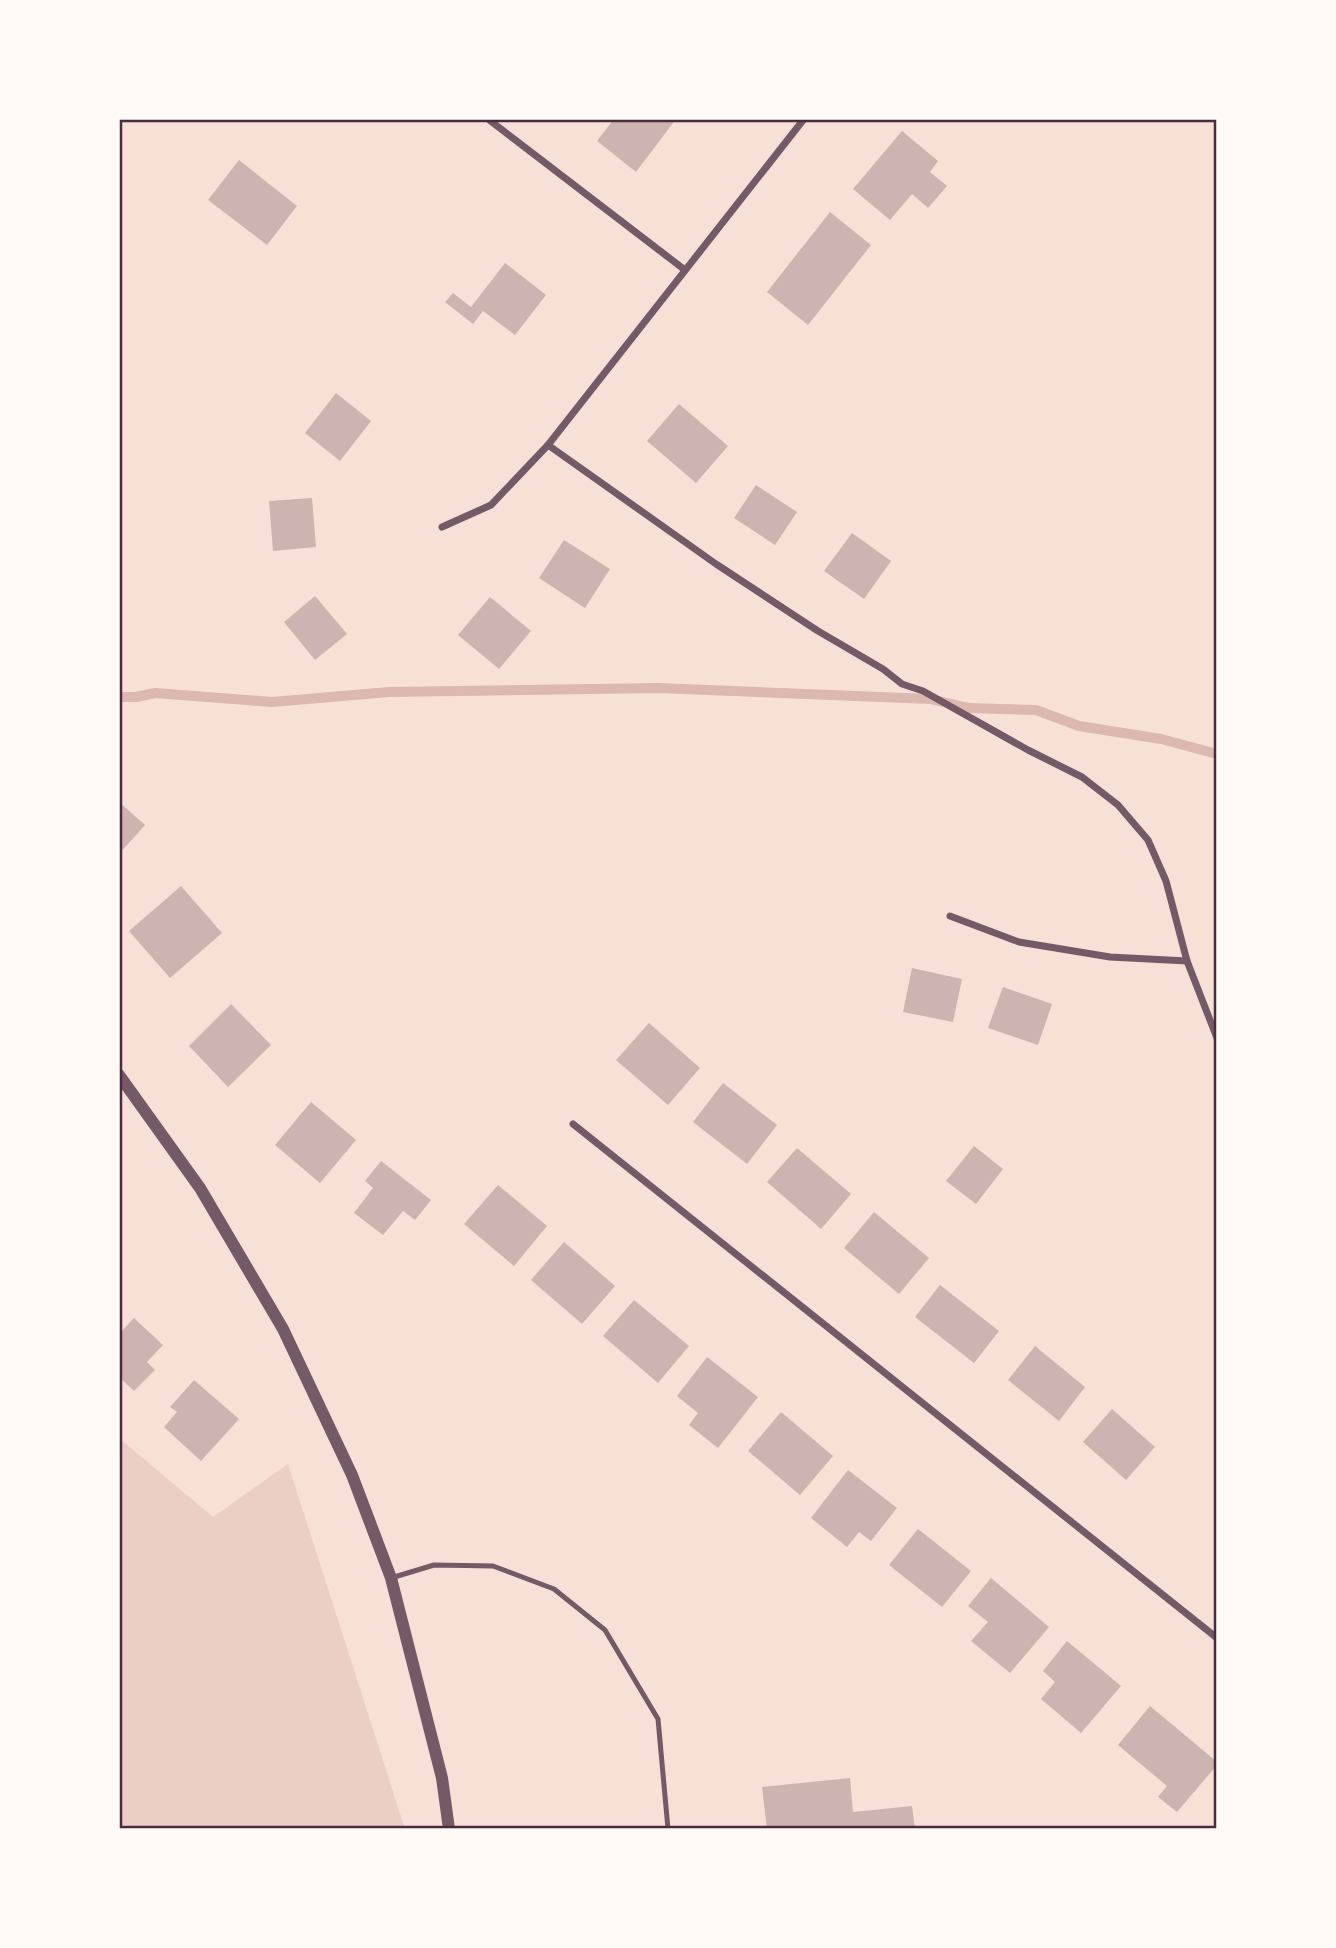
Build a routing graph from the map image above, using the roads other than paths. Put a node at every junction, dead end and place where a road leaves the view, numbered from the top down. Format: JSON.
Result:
{"nodes":[{"id":1,"x":488,"y":119,"type":"edge"},
{"id":2,"x":804,"y":119,"type":"edge"},
{"id":3,"x":685,"y":270,"type":"junction"},
{"id":4,"x":548,"y":445,"type":"junction"},
{"id":5,"x":442,"y":527,"type":"dead end"},
{"id":6,"x":950,"y":916,"type":"dead end"},
{"id":7,"x":1187,"y":961,"type":"junction"},
{"id":8,"x":1217,"y":1038,"type":"edge"},
{"id":9,"x":119,"y":1075,"type":"edge"},
{"id":10,"x":573,"y":1124,"type":"dead end"},
{"id":11,"x":391,"y":1578,"type":"junction"},
{"id":12,"x":1217,"y":1638,"type":"edge"},
{"id":13,"x":449,"y":1829,"type":"edge"},
{"id":14,"x":668,"y":1829,"type":"edge"}],
"edges":[{"from":1,"to":3,"type":"street"},
{"from":2,"to":3,"type":"street"},
{"from":3,"to":4,"type":"street"},
{"from":4,"to":5,"type":"street"},
{"from":4,"to":7,"type":"street"},
{"from":6,"to":7,"type":"street"},
{"from":7,"to":8,"type":"street"},
{"from":9,"to":11,"type":"street"},
{"from":10,"to":12,"type":"street"},
{"from":11,"to":13,"type":"street"},
{"from":11,"to":14,"type":"lane"}]}
